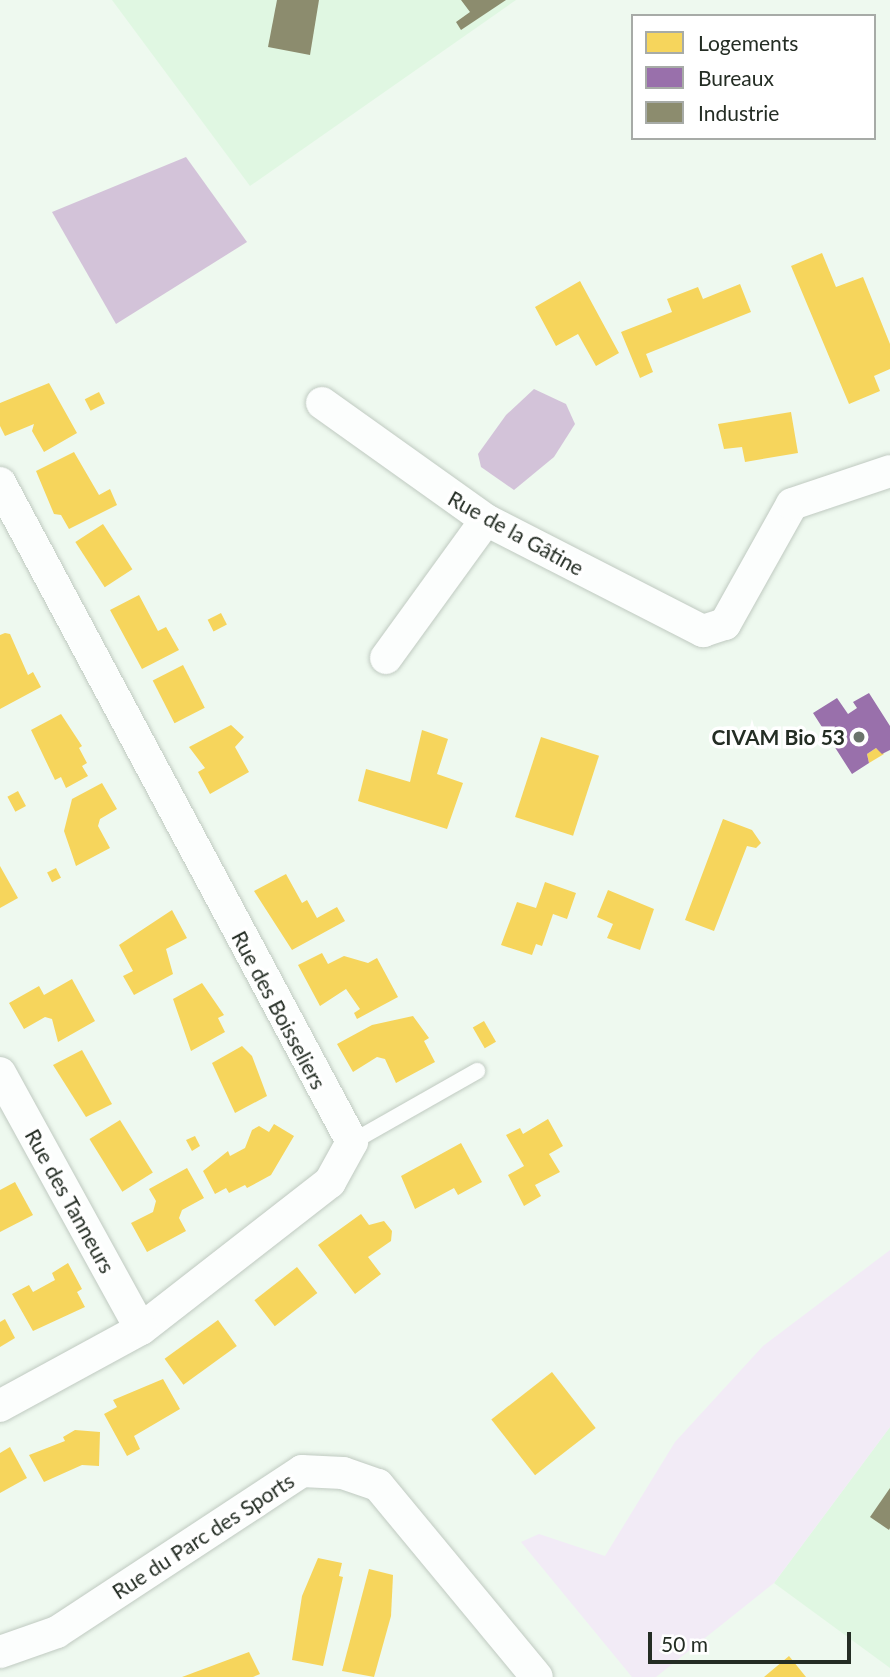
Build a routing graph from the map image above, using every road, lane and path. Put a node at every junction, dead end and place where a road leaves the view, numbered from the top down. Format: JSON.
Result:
{"nodes":[{"id":1,"x":322,"y":403,"type":"dead end"},
{"id":2,"x":890,"y":471,"type":"edge"},
{"id":3,"x":0,"y":483,"type":"edge"},
{"id":4,"x":486,"y":520,"type":"junction"},
{"id":5,"x":386,"y":657,"type":"dead end"},
{"id":6,"x":477,"y":1071,"type":"dead end"},
{"id":7,"x":0,"y":1073,"type":"edge"},
{"id":8,"x":9,"y":1110,"type":"edge"},
{"id":9,"x":352,"y":1142,"type":"junction"},
{"id":10,"x":141,"y":1329,"type":"junction"},
{"id":11,"x":0,"y":1406,"type":"edge"},
{"id":12,"x":0,"y":1652,"type":"edge"},
{"id":13,"x":0,"y":1667,"type":"edge"},
{"id":14,"x":2,"y":1677,"type":"edge"},
{"id":15,"x":537,"y":1677,"type":"edge"}],
"edges":[{"from":1,"to":4,"type":"street","name":"Rue de la Gâtine"},
{"from":2,"to":4,"type":"street","name":"Rue de la Gâtine"},
{"from":3,"to":9,"type":"street","name":"Rue des Boisseliers"},
{"from":4,"to":5,"type":"street"},
{"from":6,"to":9,"type":"lane"},
{"from":7,"to":8,"type":"street","name":"Rue des Tanneurs"},
{"from":8,"to":10,"type":"street","name":"Rue des Tanneurs"},
{"from":9,"to":10,"type":"street"},
{"from":10,"to":11,"type":"street"},
{"from":12,"to":15,"type":"street","name":"Rue du Parc des Sports"},
{"from":13,"to":14,"type":"street"}]}
